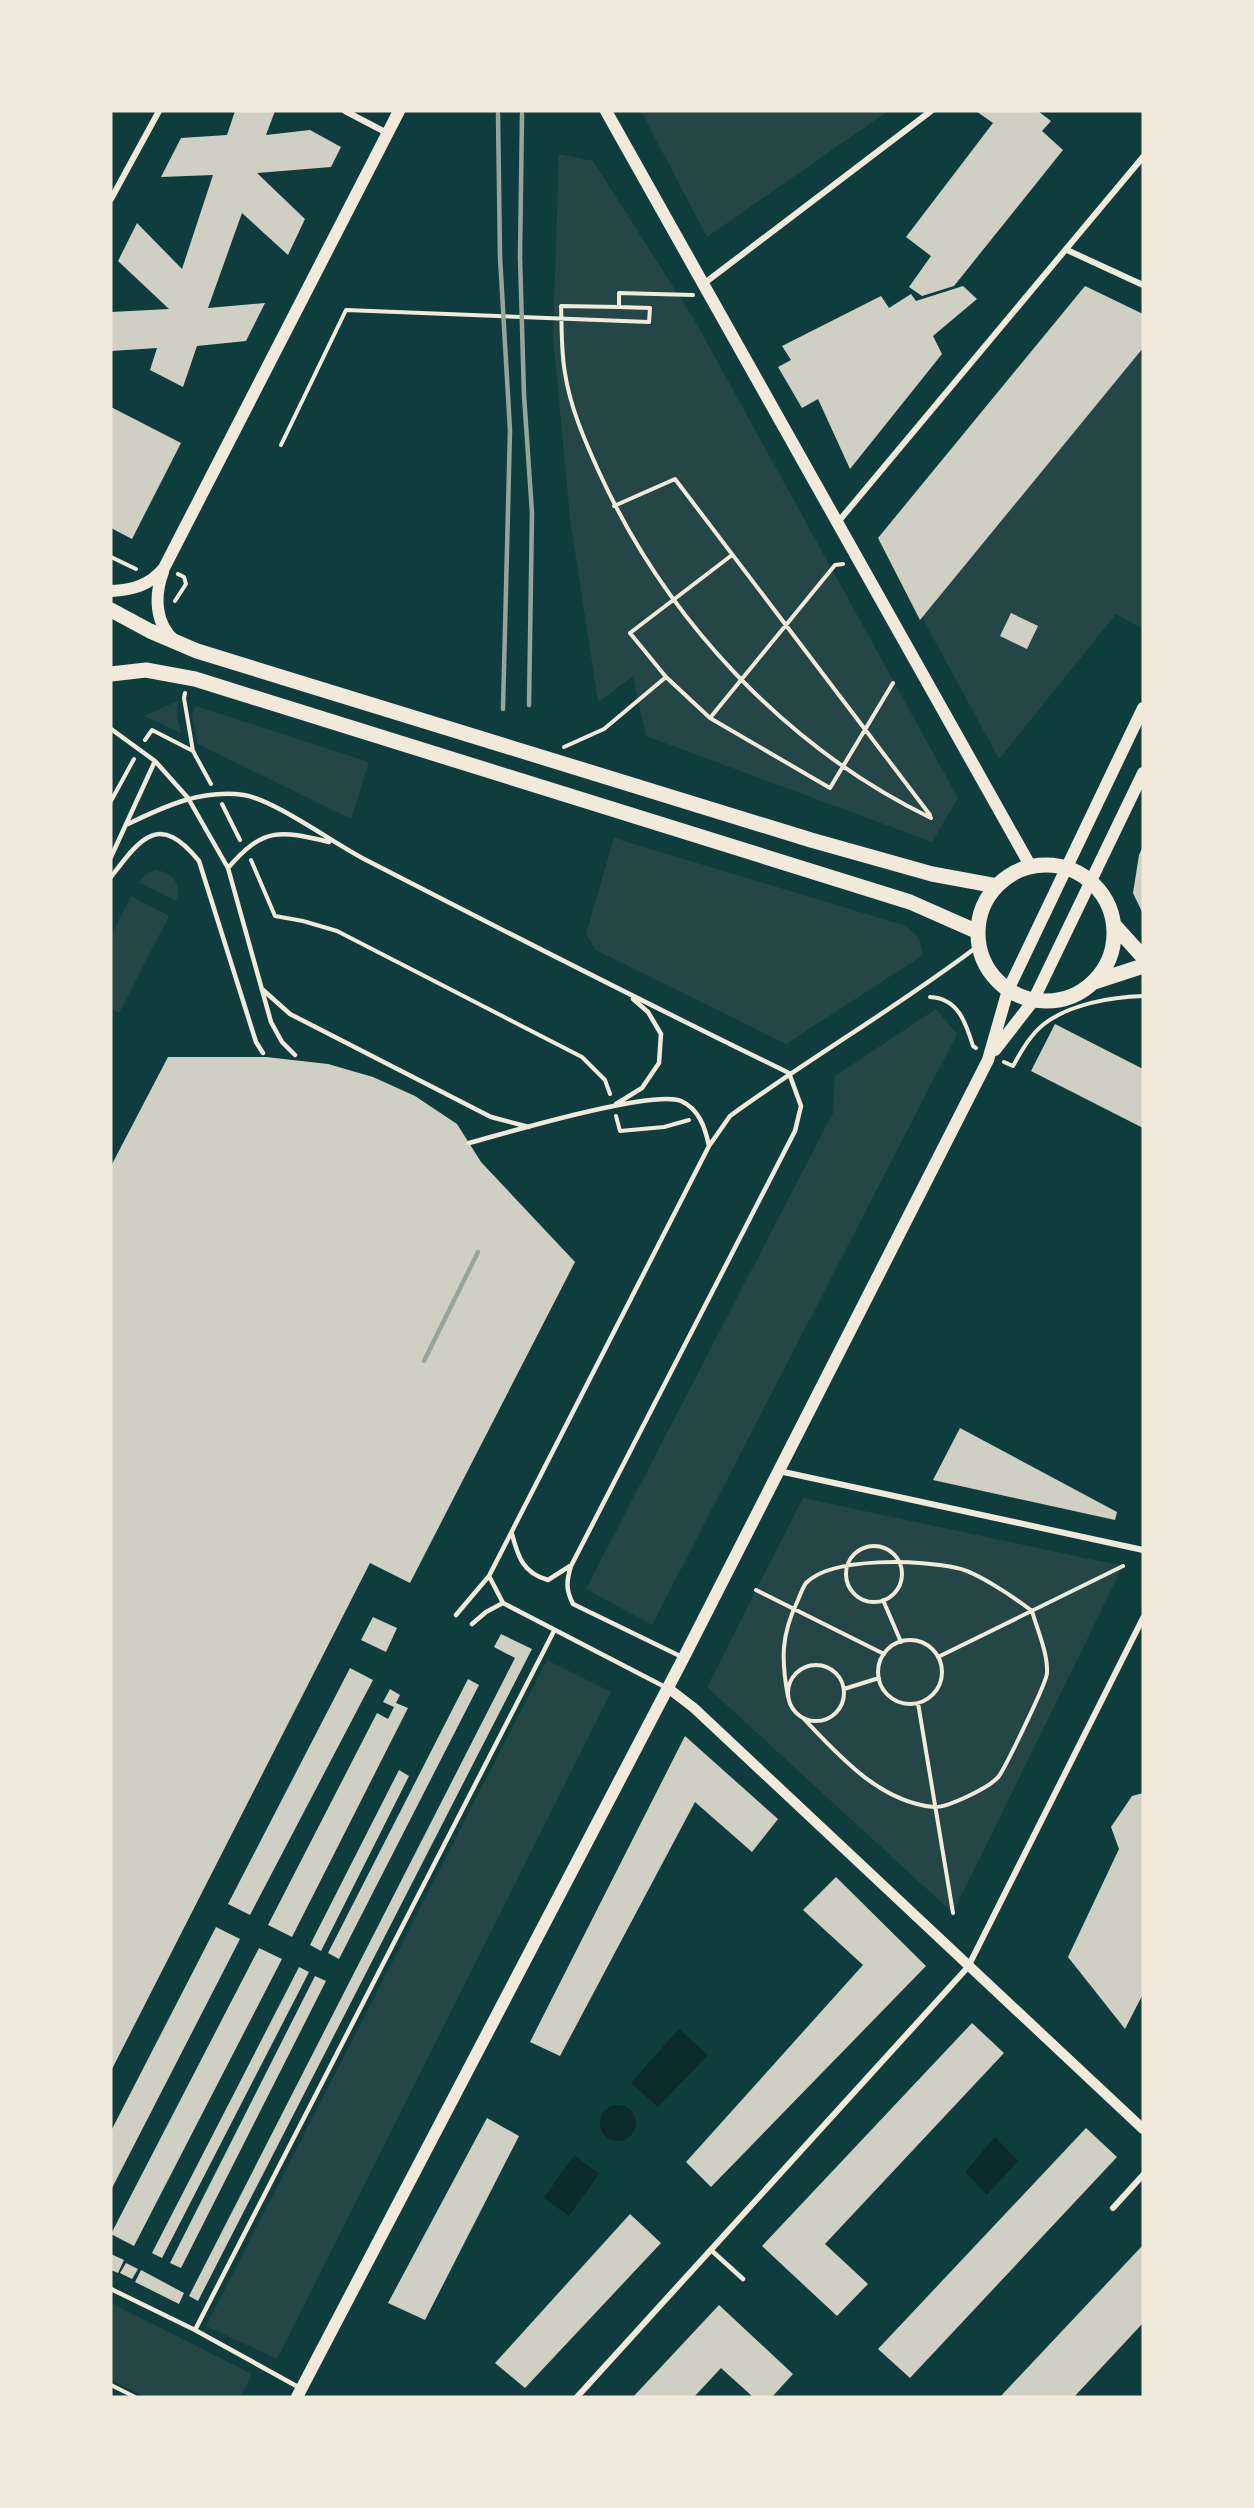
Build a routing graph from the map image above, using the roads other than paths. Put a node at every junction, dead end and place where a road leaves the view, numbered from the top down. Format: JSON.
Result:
{"nodes":[{"id":1,"x":159,"y":111,"type":"edge"},
{"id":2,"x":345,"y":111,"type":"edge"},
{"id":3,"x":399,"y":111,"type":"edge"},
{"id":4,"x":606,"y":111,"type":"edge"},
{"id":5,"x":931,"y":111,"type":"edge"},
{"id":6,"x":387,"y":133,"type":"junction"},
{"id":7,"x":1143,"y":157,"type":"edge"},
{"id":8,"x":111,"y":199,"type":"edge"},
{"id":9,"x":1067,"y":250,"type":"junction"},
{"id":10,"x":1143,"y":285,"type":"edge"},
{"id":11,"x":705,"y":290,"type":"junction"},
{"id":12,"x":837,"y":523,"type":"junction"},
{"id":13,"x":164,"y":568,"type":"junction"},
{"id":14,"x":111,"y":591,"type":"edge"},
{"id":15,"x":111,"y":610,"type":"edge"},
{"id":16,"x":176,"y":642,"type":"junction"},
{"id":17,"x":111,"y":674,"type":"edge"},
{"id":18,"x":1143,"y":708,"type":"edge"},
{"id":19,"x":111,"y":729,"type":"edge"},
{"id":20,"x":155,"y":761,"type":"junction"},
{"id":21,"x":1143,"y":773,"type":"edge"},
{"id":22,"x":188,"y":798,"type":"junction"},
{"id":23,"x":128,"y":824,"type":"junction"},
{"id":24,"x":335,"y":843,"type":"junction"},
{"id":25,"x":111,"y":857,"type":"edge"},
{"id":26,"x":1031,"y":867,"type":"junction"},
{"id":27,"x":228,"y":868,"type":"junction"},
{"id":28,"x":1066,"y":868,"type":"junction"},
{"id":29,"x":111,"y":878,"type":"edge"},
{"id":30,"x":1091,"y":881,"type":"junction"},
{"id":31,"x":997,"y":886,"type":"junction"},
{"id":32,"x":1115,"y":926,"type":"junction"},
{"id":33,"x":978,"y":939,"type":"junction"},
{"id":34,"x":1143,"y":957,"type":"edge"},
{"id":35,"x":1143,"y":966,"type":"edge"},
{"id":36,"x":1094,"y":982,"type":"junction"},
{"id":37,"x":260,"y":987,"type":"junction"},
{"id":38,"x":1008,"y":990,"type":"junction"},
{"id":39,"x":626,"y":993,"type":"junction"},
{"id":40,"x":1034,"y":1001,"type":"junction"},
{"id":41,"x":264,"y":1053,"type":"dead end"},
{"id":42,"x":295,"y":1054,"type":"dead end"},
{"id":43,"x":990,"y":1055,"type":"junction"},
{"id":44,"x":789,"y":1073,"type":"junction"},
{"id":45,"x":613,"y":1105,"type":"junction"},
{"id":46,"x":529,"y":1128,"type":"junction"},
{"id":47,"x":469,"y":1143,"type":"dead end"},
{"id":48,"x":709,"y":1146,"type":"junction"},
{"id":49,"x":779,"y":1471,"type":"junction"},
{"id":50,"x":512,"y":1534,"type":"junction"},
{"id":51,"x":1143,"y":1550,"type":"edge"},
{"id":52,"x":571,"y":1566,"type":"junction"},
{"id":53,"x":489,"y":1576,"type":"junction"},
{"id":54,"x":503,"y":1603,"type":"junction"},
{"id":55,"x":456,"y":1615,"type":"dead end"},
{"id":56,"x":1143,"y":1618,"type":"edge"},
{"id":57,"x":472,"y":1624,"type":"dead end"},
{"id":58,"x":554,"y":1630,"type":"junction"},
{"id":59,"x":684,"y":1658,"type":"junction"},
{"id":60,"x":668,"y":1688,"type":"junction"},
{"id":61,"x":968,"y":1967,"type":"junction"},
{"id":62,"x":1143,"y":2129,"type":"edge"},
{"id":63,"x":1143,"y":2175,"type":"edge"},
{"id":64,"x":1113,"y":2208,"type":"dead end"},
{"id":65,"x":711,"y":2250,"type":"junction"},
{"id":66,"x":743,"y":2279,"type":"dead end"},
{"id":67,"x":111,"y":2289,"type":"edge"},
{"id":68,"x":195,"y":2330,"type":"junction"},
{"id":69,"x":299,"y":2393,"type":"edge"},
{"id":70,"x":577,"y":2397,"type":"edge"}],
"edges":[{"from":1,"to":8,"type":"street"},
{"from":2,"to":6,"type":"street"},
{"from":3,"to":6,"type":"main road"},
{"from":4,"to":11,"type":"main road"},
{"from":5,"to":11,"type":"street"},
{"from":6,"to":13,"type":"main road"},
{"from":7,"to":9,"type":"street"},
{"from":9,"to":10,"type":"street"},
{"from":9,"to":12,"type":"street"},
{"from":11,"to":12,"type":"main road"},
{"from":12,"to":26,"type":"main road"},
{"from":13,"to":14,"type":"main road"},
{"from":13,"to":16,"type":"main road"},
{"from":15,"to":16,"type":"main road"},
{"from":16,"to":31,"type":"main road"},
{"from":17,"to":33,"type":"main road"},
{"from":18,"to":28,"type":"main road"},
{"from":19,"to":20,"type":"lane"},
{"from":20,"to":22,"type":"lane"},
{"from":20,"to":23,"type":"lane"},
{"from":21,"to":30,"type":"main road"},
{"from":22,"to":23,"type":"lane"},
{"from":22,"to":24,"type":"lane"},
{"from":22,"to":27,"type":"lane"},
{"from":23,"to":25,"type":"lane"},
{"from":24,"to":27,"type":"lane"},
{"from":24,"to":39,"type":"lane"},
{"from":26,"to":28,"type":"main road"},
{"from":26,"to":31,"type":"main road"},
{"from":27,"to":37,"type":"lane"},
{"from":28,"to":30,"type":"main road"},
{"from":28,"to":38,"type":"main road"},
{"from":29,"to":41,"type":"lane"},
{"from":30,"to":32,"type":"main road"},
{"from":30,"to":40,"type":"main road"},
{"from":31,"to":33,"type":"main road"},
{"from":32,"to":34,"type":"main road"},
{"from":32,"to":36,"type":"main road"},
{"from":33,"to":38,"type":"main road"},
{"from":33,"to":44,"type":"lane"},
{"from":35,"to":36,"type":"main road"},
{"from":36,"to":40,"type":"main road"},
{"from":37,"to":42,"type":"lane"},
{"from":37,"to":46,"type":"lane"},
{"from":38,"to":40,"type":"main road"},
{"from":38,"to":43,"type":"main road"},
{"from":39,"to":44,"type":"lane"},
{"from":39,"to":45,"type":"lane"},
{"from":40,"to":43,"type":"main road"},
{"from":43,"to":49,"type":"main road"},
{"from":44,"to":48,"type":"lane"},
{"from":44,"to":52,"type":"lane"},
{"from":45,"to":46,"type":"lane"},
{"from":45,"to":48,"type":"lane"},
{"from":46,"to":47,"type":"lane"},
{"from":48,"to":50,"type":"lane"},
{"from":49,"to":51,"type":"street"},
{"from":49,"to":59,"type":"main road"},
{"from":50,"to":52,"type":"lane"},
{"from":50,"to":53,"type":"lane"},
{"from":52,"to":59,"type":"lane"},
{"from":53,"to":54,"type":"lane"},
{"from":53,"to":55,"type":"lane"},
{"from":54,"to":57,"type":"lane"},
{"from":54,"to":58,"type":"lane"},
{"from":56,"to":61,"type":"street"},
{"from":58,"to":60,"type":"lane"},
{"from":58,"to":68,"type":"lane"},
{"from":59,"to":60,"type":"main road"},
{"from":60,"to":61,"type":"street"},
{"from":60,"to":69,"type":"main road"},
{"from":61,"to":62,"type":"street"},
{"from":61,"to":65,"type":"street"},
{"from":63,"to":64,"type":"street"},
{"from":65,"to":66,"type":"lane"},
{"from":65,"to":70,"type":"street"},
{"from":67,"to":68,"type":"lane"},
{"from":68,"to":69,"type":"lane"}]}
